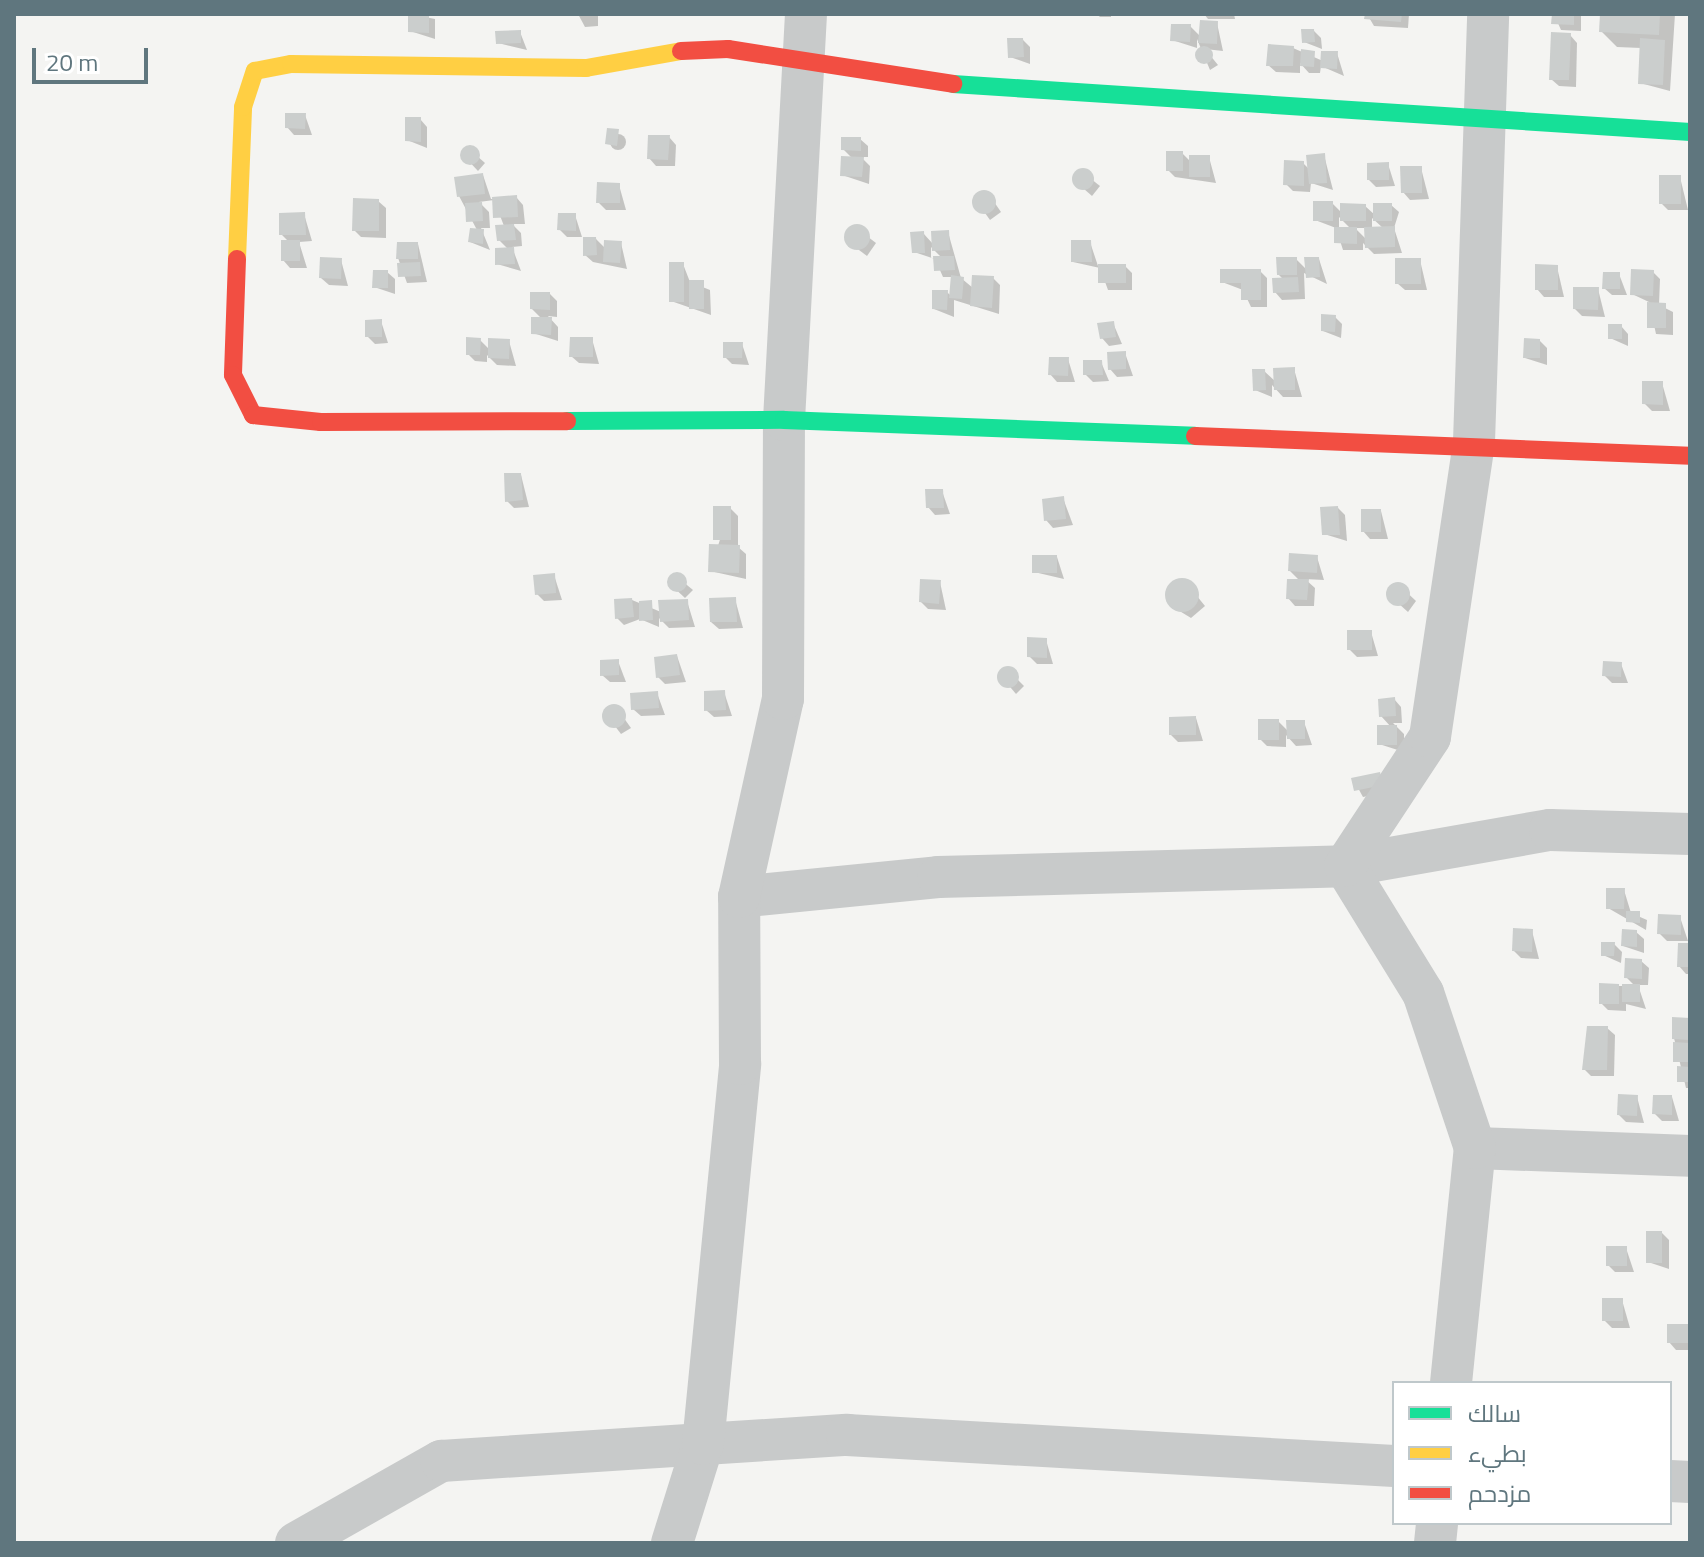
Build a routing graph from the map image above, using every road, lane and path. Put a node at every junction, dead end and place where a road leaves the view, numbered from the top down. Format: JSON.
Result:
{"nodes":[{"id":1,"x":806,"y":14,"type":"edge"},
{"id":2,"x":1488,"y":14,"type":"edge"},
{"id":3,"x":805,"y":63,"type":"junction"},
{"id":4,"x":1487,"y":122,"type":"junction"},
{"id":5,"x":1690,"y":132,"type":"edge"},
{"id":6,"x":784,"y":420,"type":"junction"},
{"id":7,"x":1474,"y":442,"type":"junction"},
{"id":8,"x":1690,"y":456,"type":"edge"},
{"id":9,"x":1690,"y":834,"type":"edge"},
{"id":10,"x":1345,"y":866,"type":"junction"},
{"id":11,"x":739,"y":897,"type":"junction"},
{"id":12,"x":1475,"y":1148,"type":"junction"},
{"id":13,"x":1690,"y":1156,"type":"edge"},
{"id":14,"x":1451,"y":1381,"type":"edge"},
{"id":15,"x":703,"y":1444,"type":"junction"},
{"id":16,"x":1392,"y":1466,"type":"edge"},
{"id":17,"x":296,"y":1543,"type":"edge"},
{"id":18,"x":672,"y":1543,"type":"edge"}],
"edges":[{"from":1,"to":3,"type":"street"},
{"from":2,"to":4,"type":"street"},
{"from":3,"to":4,"type":"street"},
{"from":3,"to":6,"type":"street"},
{"from":3,"to":6,"type":"street"},
{"from":4,"to":5,"type":"street"},
{"from":4,"to":7,"type":"street"},
{"from":6,"to":7,"type":"street"},
{"from":6,"to":11,"type":"street"},
{"from":7,"to":8,"type":"street"},
{"from":7,"to":10,"type":"street"},
{"from":9,"to":10,"type":"street"},
{"from":10,"to":11,"type":"street"},
{"from":10,"to":12,"type":"street"},
{"from":11,"to":15,"type":"street"},
{"from":12,"to":13,"type":"street"},
{"from":12,"to":14,"type":"street"},
{"from":15,"to":16,"type":"street"},
{"from":15,"to":17,"type":"street"},
{"from":15,"to":18,"type":"street"}]}
